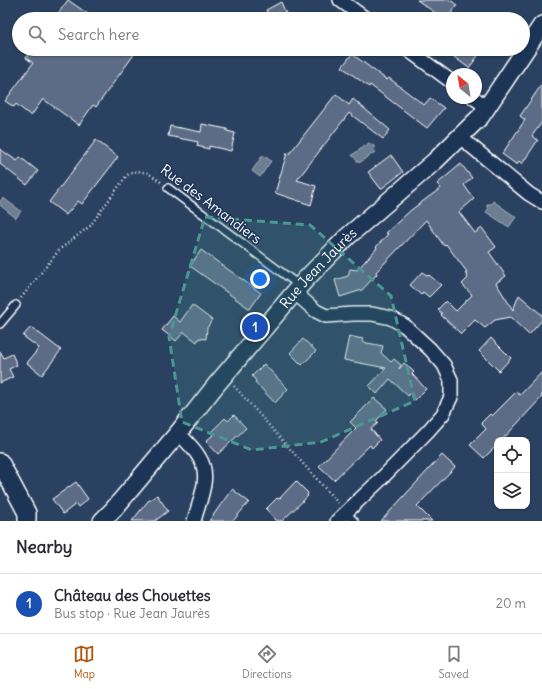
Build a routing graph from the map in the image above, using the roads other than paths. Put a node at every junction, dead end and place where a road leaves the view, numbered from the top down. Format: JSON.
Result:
{"nodes":[{"id":1,"x":340,"y":0,"type":"edge"},
{"id":2,"x":356,"y":12,"type":"edge"},
{"id":3,"x":542,"y":25,"type":"edge"},
{"id":4,"x":530,"y":40,"type":"edge"},
{"id":5,"x":417,"y":56,"type":"edge"},
{"id":6,"x":518,"y":56,"type":"edge"},
{"id":7,"x":446,"y":78,"type":"edge"},
{"id":8,"x":482,"y":102,"type":"edge"},
{"id":9,"x":481,"y":104,"type":"edge"},
{"id":10,"x":460,"y":137,"type":"junction"},
{"id":11,"x":168,"y":188,"type":"road end"},
{"id":12,"x":542,"y":202,"type":"edge"},
{"id":13,"x":297,"y":289,"type":"junction"},
{"id":14,"x":16,"y":305,"type":"road end"},
{"id":15,"x":0,"y":324,"type":"edge"},
{"id":16,"x":178,"y":433,"type":"junction"},
{"id":17,"x":0,"y":462,"type":"edge"},
{"id":18,"x":31,"y":518,"type":"edge"},
{"id":19,"x":346,"y":518,"type":"edge"},
{"id":20,"x":102,"y":521,"type":"edge"},
{"id":21,"x":194,"y":521,"type":"edge"}],
"edges":[{"from":1,"to":2,"type":"street"},
{"from":3,"to":4,"type":"street","name":"Rue Jean Jaurès"},
{"from":5,"to":7,"type":"street"},
{"from":6,"to":8,"type":"street","name":"Rue Jean Jaurès"},
{"from":9,"to":10,"type":"street","name":"Rue Jean Jaurès"},
{"from":10,"to":12,"type":"street"},
{"from":10,"to":13,"type":"street","name":"Rue Jean Jaurès"},
{"from":11,"to":13,"type":"lane","name":"Rue des Amandiers"},
{"from":13,"to":16,"type":"street","name":"Rue Jean Jaurès"},
{"from":13,"to":19,"type":"street"},
{"from":14,"to":15,"type":"lane"},
{"from":16,"to":20,"type":"street","name":"Rue Jean Jaurès"},
{"from":16,"to":21,"type":"street"},
{"from":17,"to":18,"type":"street"}]}
